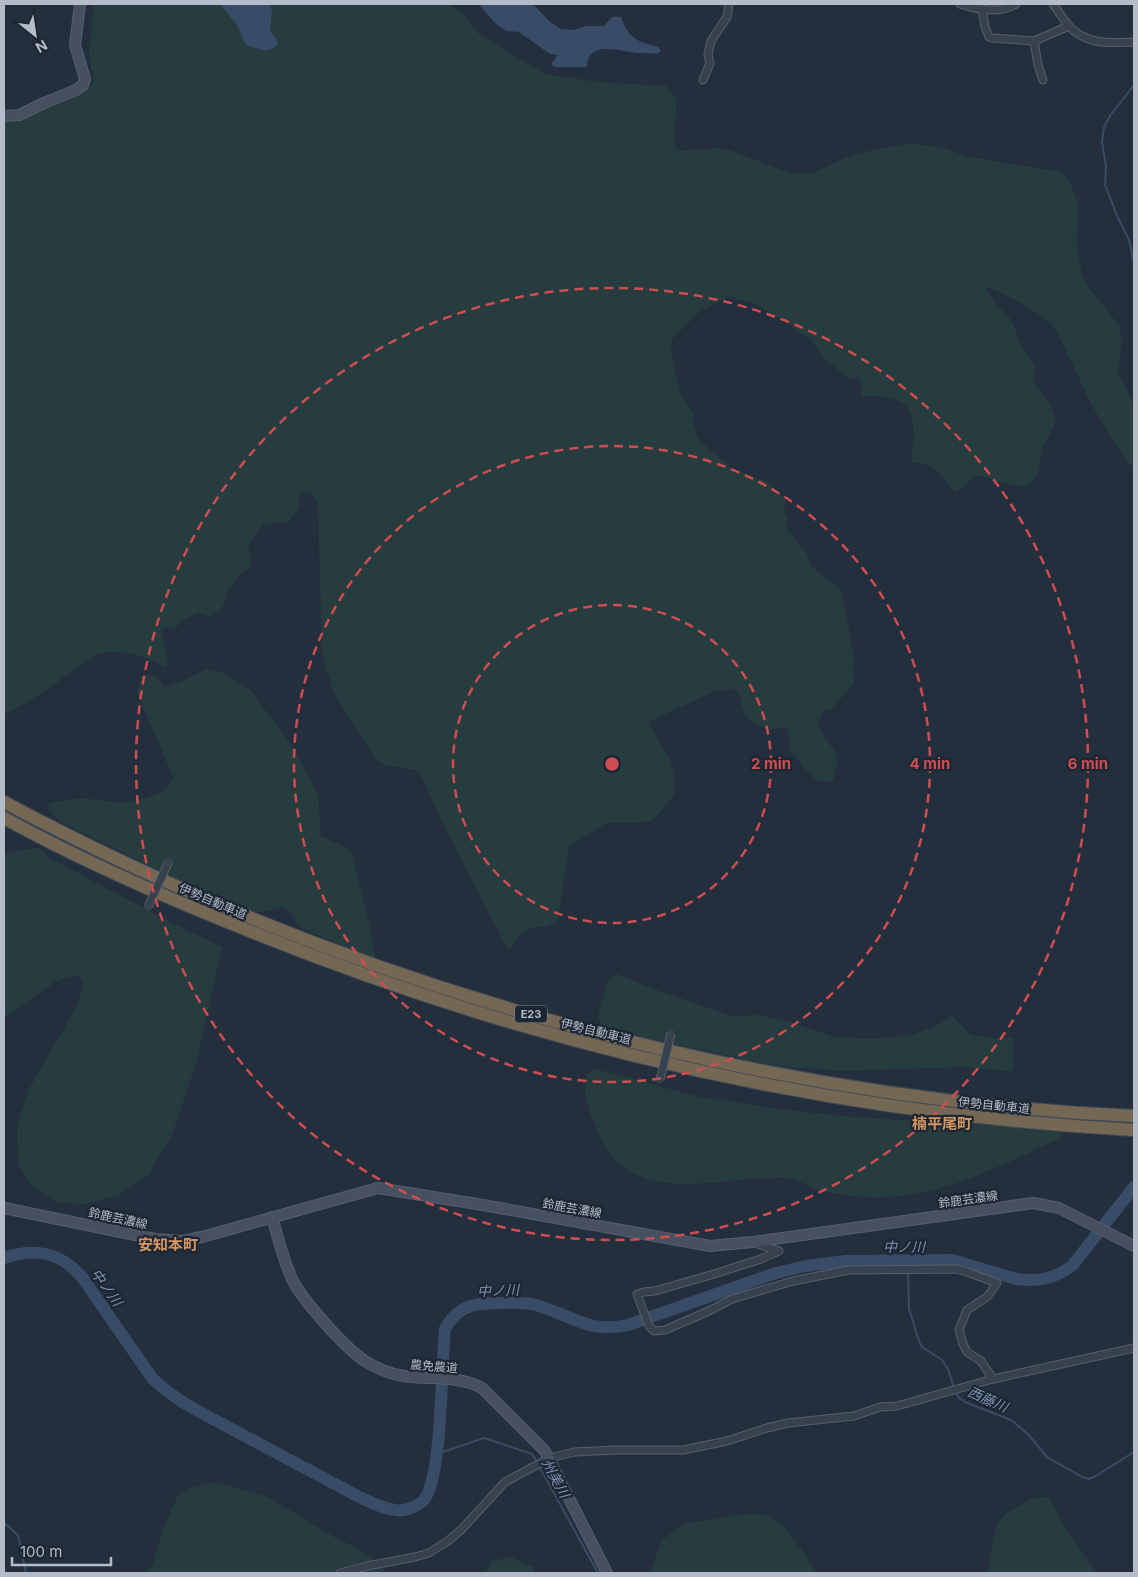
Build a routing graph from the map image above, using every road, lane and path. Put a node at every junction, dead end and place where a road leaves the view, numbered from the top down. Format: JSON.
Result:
{"nodes":[{"id":1,"x":80,"y":4,"type":"edge"},
{"id":2,"x":729,"y":4,"type":"edge"},
{"id":3,"x":960,"y":4,"type":"edge"},
{"id":4,"x":1016,"y":4,"type":"edge"},
{"id":5,"x":1054,"y":4,"type":"edge"},
{"id":6,"x":971,"y":6,"type":"edge"},
{"id":7,"x":982,"y":9,"type":"junction"},
{"id":8,"x":1069,"y":26,"type":"junction"},
{"id":9,"x":1034,"y":42,"type":"junction"},
{"id":10,"x":1134,"y":42,"type":"edge"},
{"id":11,"x":703,"y":80,"type":"dead end"},
{"id":12,"x":1043,"y":80,"type":"dead end"},
{"id":13,"x":4,"y":116,"type":"edge"},
{"id":14,"x":4,"y":802,"type":"edge"},
{"id":15,"x":4,"y":818,"type":"edge"},
{"id":16,"x":169,"y":861,"type":"dead end"},
{"id":17,"x":148,"y":907,"type":"dead end"},
{"id":18,"x":671,"y":1033,"type":"dead end"},
{"id":19,"x":660,"y":1080,"type":"dead end"},
{"id":20,"x":1134,"y":1116,"type":"edge"},
{"id":21,"x":1134,"y":1130,"type":"edge"},
{"id":22,"x":4,"y":1208,"type":"edge"},
{"id":23,"x":272,"y":1217,"type":"junction"},
{"id":24,"x":753,"y":1242,"type":"junction"},
{"id":25,"x":1134,"y":1246,"type":"edge"},
{"id":26,"x":1134,"y":1348,"type":"edge"},
{"id":27,"x":993,"y":1379,"type":"junction"},
{"id":28,"x":546,"y":1460,"type":"junction"},
{"id":29,"x":340,"y":1573,"type":"edge"},
{"id":30,"x":607,"y":1573,"type":"edge"}],
"edges":[{"from":1,"to":13,"type":"main road"},
{"from":2,"to":11,"type":"street"},
{"from":3,"to":6,"type":"street"},
{"from":4,"to":7,"type":"street"},
{"from":5,"to":8,"type":"street"},
{"from":6,"to":7,"type":"street"},
{"from":7,"to":9,"type":"street"},
{"from":8,"to":9,"type":"street"},
{"from":8,"to":10,"type":"street"},
{"from":9,"to":12,"type":"street"},
{"from":14,"to":20,"type":"highway","name":"伊勢自動車道","number":"E23"},
{"from":15,"to":21,"type":"highway","name":"伊勢自動車道","number":"E23"},
{"from":16,"to":17,"type":"street","bridge":true},
{"from":18,"to":19,"type":"street","bridge":true},
{"from":22,"to":23,"type":"main road","name":"鈴鹿芸濃線"},
{"from":23,"to":24,"type":"main road","name":"鈴鹿芸濃線"},
{"from":23,"to":28,"type":"main road","name":"農免農道"},
{"from":24,"to":25,"type":"main road","name":"鈴鹿芸濃線"},
{"from":24,"to":27,"type":"street"},
{"from":26,"to":27,"type":"street"},
{"from":27,"to":28,"type":"street"},
{"from":28,"to":29,"type":"street"},
{"from":28,"to":30,"type":"main road","name":"農免農道"}]}
